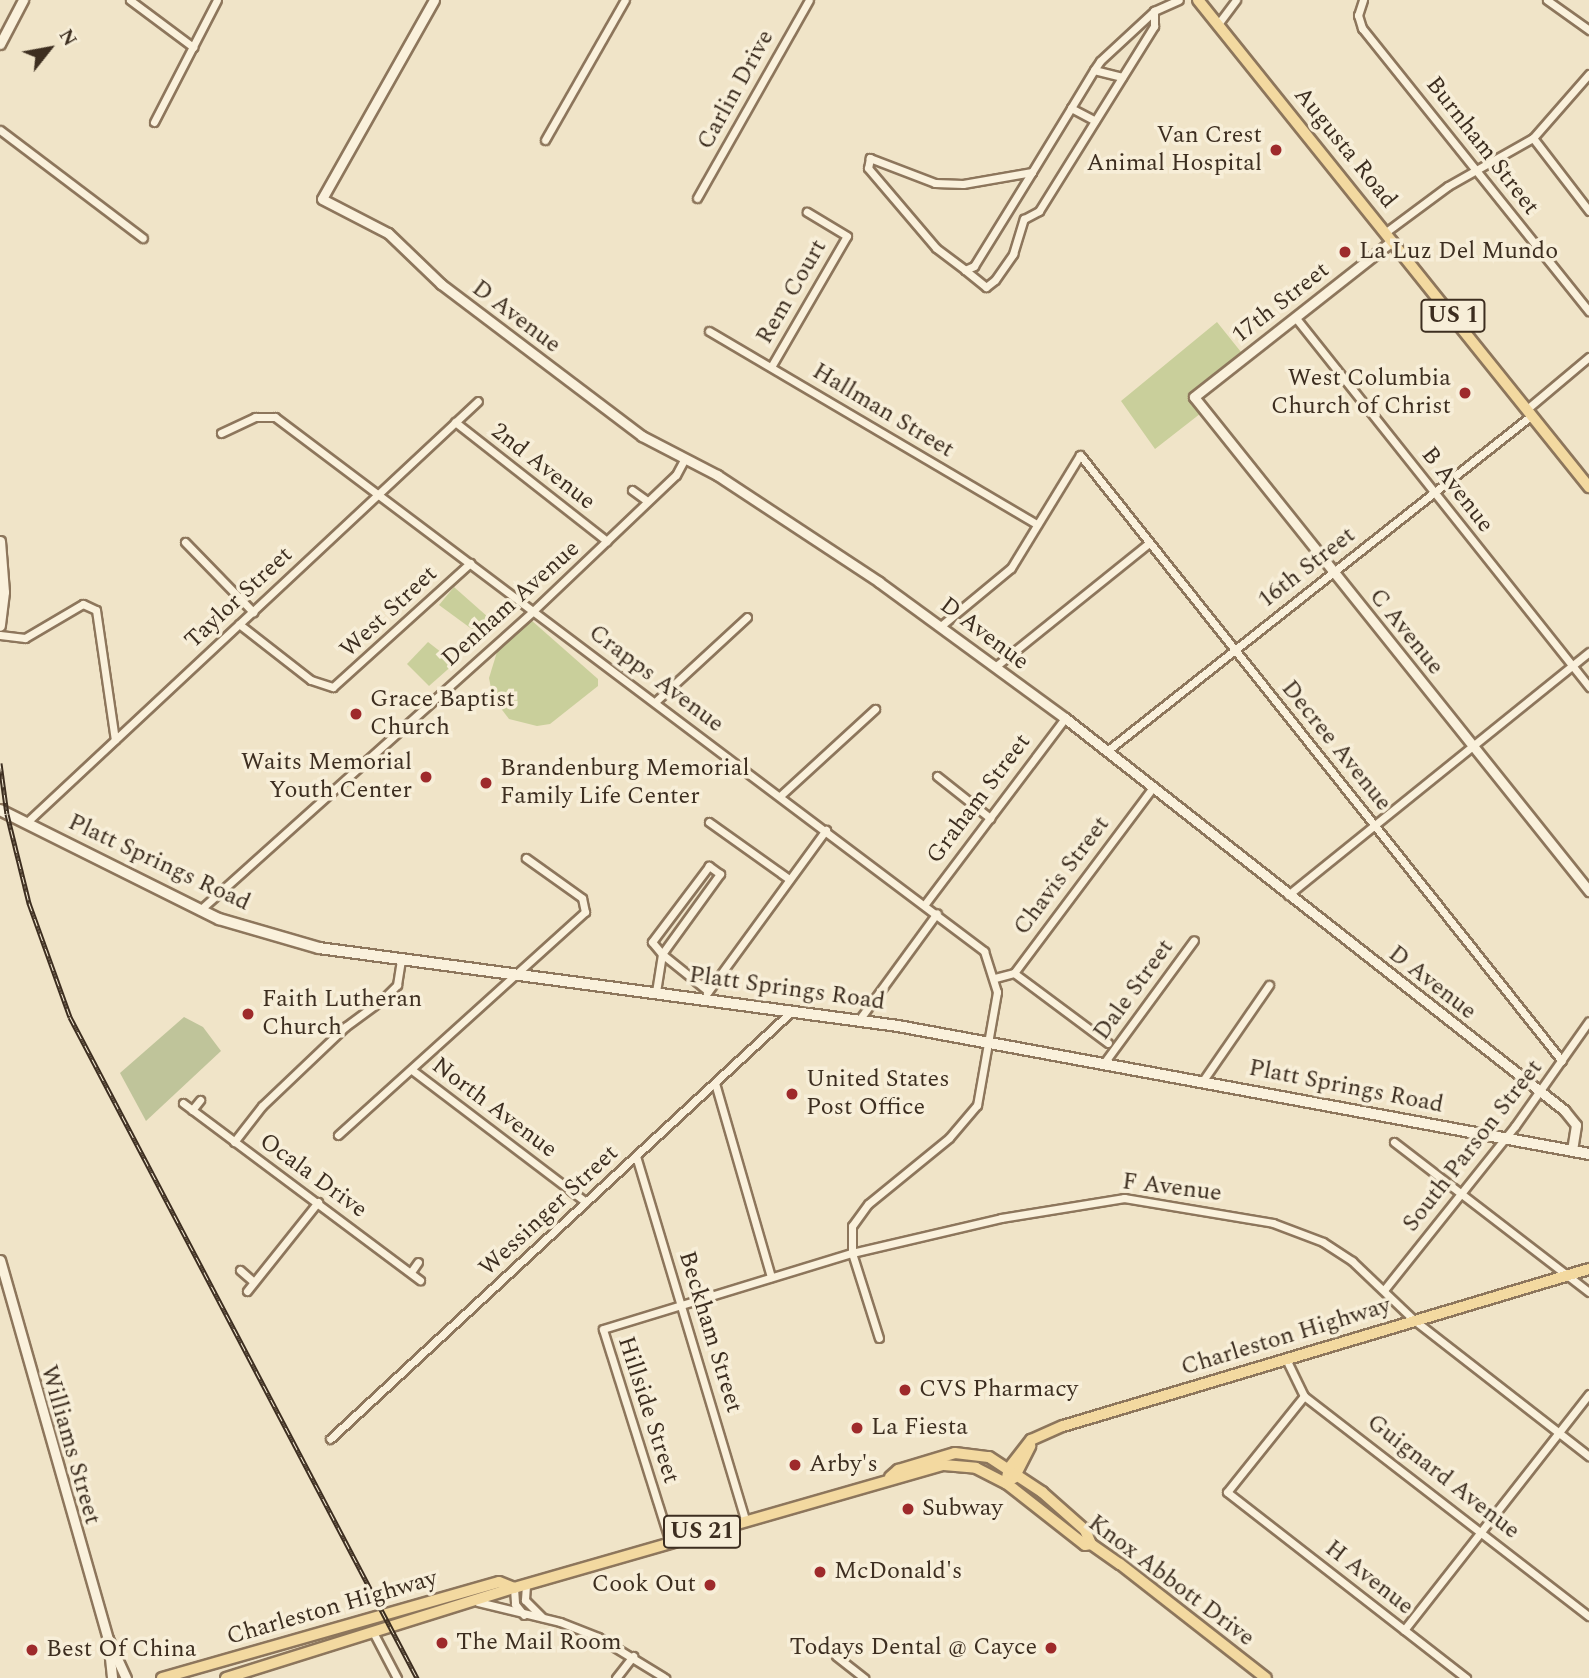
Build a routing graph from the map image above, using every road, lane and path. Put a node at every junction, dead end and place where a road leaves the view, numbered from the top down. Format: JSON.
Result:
{"nodes":[{"id":1,"x":23,"y":0,"type":"edge"},
{"id":2,"x":130,"y":0,"type":"edge"},
{"id":3,"x":217,"y":0,"type":"edge"},
{"id":4,"x":435,"y":0,"type":"edge"},
{"id":5,"x":625,"y":0,"type":"edge"},
{"id":6,"x":808,"y":0,"type":"edge"},
{"id":7,"x":1198,"y":0,"type":"edge"},
{"id":8,"x":1236,"y":0,"type":"edge"},
{"id":9,"x":1363,"y":0,"type":"edge"},
{"id":10,"x":1547,"y":0,"type":"edge"},
{"id":11,"x":1173,"y":1,"type":"edge"},
{"id":12,"x":1154,"y":11,"type":"junction"},
{"id":13,"x":1218,"y":24,"type":"junction"},
{"id":14,"x":1589,"y":30,"type":"edge"},
{"id":15,"x":0,"y":44,"type":"edge"},
{"id":16,"x":193,"y":47,"type":"junction"},
{"id":17,"x":1094,"y":70,"type":"junction"},
{"id":18,"x":1589,"y":74,"type":"edge"},
{"id":19,"x":1122,"y":77,"type":"junction"},
{"id":20,"x":1071,"y":108,"type":"junction"},
{"id":21,"x":1095,"y":121,"type":"junction"},
{"id":22,"x":154,"y":122,"type":"dead end"},
{"id":23,"x":0,"y":130,"type":"edge"},
{"id":24,"x":1533,"y":138,"type":"junction"},
{"id":25,"x":545,"y":140,"type":"dead end"},
{"id":26,"x":1477,"y":170,"type":"junction"},
{"id":27,"x":1032,"y":172,"type":"junction"},
{"id":28,"x":696,"y":198,"type":"dead end"},
{"id":29,"x":1009,"y":210,"type":"junction"},
{"id":30,"x":1589,"y":211,"type":"edge"},
{"id":31,"x":807,"y":212,"type":"dead end"},
{"id":32,"x":1024,"y":219,"type":"junction"},
{"id":33,"x":1389,"y":237,"type":"junction"},
{"id":34,"x":143,"y":238,"type":"dead end"},
{"id":35,"x":965,"y":270,"type":"junction"},
{"id":36,"x":1589,"y":311,"type":"edge"},
{"id":37,"x":1295,"y":317,"type":"junction"},
{"id":38,"x":709,"y":331,"type":"dead end"},
{"id":39,"x":1589,"y":357,"type":"edge"},
{"id":40,"x":771,"y":367,"type":"junction"},
{"id":41,"x":1194,"y":397,"type":"joint"},
{"id":42,"x":478,"y":401,"type":"dead end"},
{"id":43,"x":1529,"y":412,"type":"junction"},
{"id":44,"x":455,"y":422,"type":"junction"},
{"id":45,"x":221,"y":433,"type":"dead end"},
{"id":46,"x":684,"y":460,"type":"junction"},
{"id":47,"x":1589,"y":487,"type":"edge"},
{"id":48,"x":632,"y":490,"type":"dead end"},
{"id":49,"x":1435,"y":492,"type":"junction"},
{"id":50,"x":379,"y":495,"type":"junction"},
{"id":51,"x":647,"y":501,"type":"junction"},
{"id":52,"x":1036,"y":524,"type":"junction"},
{"id":53,"x":0,"y":541,"type":"edge"},
{"id":54,"x":607,"y":541,"type":"junction"},
{"id":55,"x":185,"y":542,"type":"dead end"},
{"id":56,"x":1149,"y":543,"type":"junction"},
{"id":57,"x":470,"y":563,"type":"junction"},
{"id":58,"x":1333,"y":572,"type":"junction"},
{"id":59,"x":533,"y":611,"type":"junction"},
{"id":60,"x":253,"y":612,"type":"junction"},
{"id":61,"x":747,"y":617,"type":"dead end"},
{"id":62,"x":239,"y":624,"type":"junction"},
{"id":63,"x":942,"y":625,"type":"junction"},
{"id":64,"x":0,"y":626,"type":"edge"},
{"id":65,"x":0,"y":635,"type":"edge"},
{"id":66,"x":1235,"y":650,"type":"junction"},
{"id":67,"x":1589,"y":652,"type":"edge"},
{"id":68,"x":1572,"y":665,"type":"junction"},
{"id":69,"x":996,"y":666,"type":"junction"},
{"id":70,"x":1589,"y":687,"type":"edge"},
{"id":71,"x":654,"y":702,"type":"junction"},
{"id":72,"x":875,"y":709,"type":"dead end"},
{"id":73,"x":1065,"y":718,"type":"junction"},
{"id":74,"x":114,"y":740,"type":"junction"},
{"id":75,"x":1472,"y":746,"type":"junction"},
{"id":76,"x":1107,"y":751,"type":"junction"},
{"id":77,"x":937,"y":776,"type":"dead end"},
{"id":78,"x":1153,"y":787,"type":"junction"},
{"id":79,"x":780,"y":796,"type":"junction"},
{"id":80,"x":0,"y":810,"type":"edge"},
{"id":81,"x":989,"y":818,"type":"junction"},
{"id":82,"x":709,"y":822,"type":"dead end"},
{"id":83,"x":26,"y":823,"type":"junction"},
{"id":84,"x":1374,"y":825,"type":"junction"},
{"id":85,"x":826,"y":830,"type":"junction"},
{"id":86,"x":526,"y":858,"type":"dead end"},
{"id":87,"x":789,"y":879,"type":"junction"},
{"id":88,"x":1589,"y":891,"type":"edge"},
{"id":89,"x":1288,"y":895,"type":"junction"},
{"id":90,"x":925,"y":904,"type":"junction"},
{"id":91,"x":201,"y":910,"type":"junction"},
{"id":92,"x":937,"y":913,"type":"junction"},
{"id":93,"x":1194,"y":940,"type":"dead end"},
{"id":94,"x":662,"y":954,"type":"junction"},
{"id":95,"x":401,"y":961,"type":"junction"},
{"id":96,"x":1014,"y":972,"type":"junction"},
{"id":97,"x":518,"y":977,"type":"junction"},
{"id":98,"x":995,"y":978,"type":"junction"},
{"id":99,"x":1269,"y":985,"type":"dead end"},
{"id":100,"x":656,"y":992,"type":"junction"},
{"id":101,"x":706,"y":995,"type":"junction"},
{"id":102,"x":793,"y":1010,"type":"junction"},
{"id":103,"x":859,"y":1020,"type":"junction"},
{"id":104,"x":1589,"y":1021,"type":"edge"},
{"id":105,"x":988,"y":1042,"type":"junction"},
{"id":106,"x":1108,"y":1043,"type":"dead end"},
{"id":107,"x":1562,"y":1061,"type":"junction"},
{"id":108,"x":1104,"y":1063,"type":"junction"},
{"id":109,"x":412,"y":1070,"type":"junction"},
{"id":110,"x":1202,"y":1082,"type":"junction"},
{"id":111,"x":715,"y":1083,"type":"junction"},
{"id":112,"x":1540,"y":1091,"type":"junction"},
{"id":113,"x":200,"y":1100,"type":"dead end"},
{"id":114,"x":183,"y":1103,"type":"dead end"},
{"id":115,"x":192,"y":1110,"type":"junction"},
{"id":116,"x":338,"y":1135,"type":"dead end"},
{"id":117,"x":1505,"y":1138,"type":"junction"},
{"id":118,"x":234,"y":1142,"type":"junction"},
{"id":119,"x":1394,"y":1142,"type":"dead end"},
{"id":120,"x":1572,"y":1150,"type":"junction"},
{"id":121,"x":1589,"y":1154,"type":"edge"},
{"id":122,"x":636,"y":1156,"type":"junction"},
{"id":123,"x":1462,"y":1193,"type":"junction"},
{"id":124,"x":318,"y":1202,"type":"junction"},
{"id":125,"x":586,"y":1202,"type":"junction"},
{"id":126,"x":852,"y":1253,"type":"junction"},
{"id":127,"x":0,"y":1260,"type":"edge"},
{"id":128,"x":418,"y":1262,"type":"dead end"},
{"id":129,"x":1589,"y":1269,"type":"edge"},
{"id":130,"x":240,"y":1270,"type":"dead end"},
{"id":131,"x":411,"y":1272,"type":"junction"},
{"id":132,"x":1567,"y":1275,"type":"junction"},
{"id":133,"x":771,"y":1277,"type":"junction"},
{"id":134,"x":420,"y":1280,"type":"dead end"},
{"id":135,"x":254,"y":1282,"type":"junction"},
{"id":136,"x":1384,"y":1290,"type":"junction"},
{"id":137,"x":247,"y":1291,"type":"dead end"},
{"id":138,"x":1589,"y":1292,"type":"edge"},
{"id":139,"x":682,"y":1306,"type":"junction"},
{"id":140,"x":1414,"y":1320,"type":"junction"},
{"id":141,"x":603,"y":1329,"type":"joint"},
{"id":142,"x":879,"y":1338,"type":"dead end"},
{"id":143,"x":1286,"y":1359,"type":"junction"},
{"id":144,"x":1589,"y":1394,"type":"edge"},
{"id":145,"x":1304,"y":1396,"type":"junction"},
{"id":146,"x":1559,"y":1432,"type":"junction"},
{"id":147,"x":330,"y":1439,"type":"dead end"},
{"id":148,"x":1589,"y":1456,"type":"edge"},
{"id":149,"x":1013,"y":1471,"type":"junction"},
{"id":150,"x":890,"y":1477,"type":"junction"},
{"id":151,"x":1006,"y":1483,"type":"junction"},
{"id":152,"x":1051,"y":1517,"type":"joint"},
{"id":153,"x":745,"y":1519,"type":"junction"},
{"id":154,"x":1482,"y":1532,"type":"junction"},
{"id":155,"x":670,"y":1542,"type":"junction"},
{"id":156,"x":1091,"y":1544,"type":"junction"},
{"id":157,"x":520,"y":1586,"type":"junction"},
{"id":158,"x":478,"y":1602,"type":"junction"},
{"id":159,"x":524,"y":1616,"type":"junction"},
{"id":160,"x":1589,"y":1616,"type":"edge"},
{"id":161,"x":542,"y":1618,"type":"junction"},
{"id":162,"x":1404,"y":1630,"type":"junction"},
{"id":163,"x":373,"y":1632,"type":"junction"},
{"id":164,"x":107,"y":1639,"type":"junction"},
{"id":165,"x":633,"y":1656,"type":"junction"},
{"id":166,"x":836,"y":1656,"type":"dead end"},
{"id":167,"x":112,"y":1678,"type":"edge"},
{"id":168,"x":126,"y":1678,"type":"edge"},
{"id":169,"x":162,"y":1678,"type":"edge"},
{"id":170,"x":226,"y":1678,"type":"edge"},
{"id":171,"x":397,"y":1678,"type":"edge"},
{"id":172,"x":616,"y":1678,"type":"edge"},
{"id":173,"x":665,"y":1678,"type":"edge"},
{"id":174,"x":864,"y":1678,"type":"edge"},
{"id":175,"x":1266,"y":1678,"type":"edge"},
{"id":176,"x":1466,"y":1678,"type":"edge"}],
"edges":[{"from":1,"to":15,"type":"street"},
{"from":2,"to":16,"type":"street"},
{"from":3,"to":16,"type":"street"},
{"from":4,"to":46,"type":"street","name":"D Avenue"},
{"from":5,"to":25,"type":"street"},
{"from":6,"to":28,"type":"street","name":"Carlin Drive"},
{"from":7,"to":13,"type":"main road","name":"Augusta Road","number":"US 1"},
{"from":8,"to":13,"type":"street"},
{"from":9,"to":26,"type":"street","name":"Burnham Street"},
{"from":10,"to":14,"type":"street"},
{"from":11,"to":12,"type":"street"},
{"from":12,"to":17,"type":"street"},
{"from":12,"to":19,"type":"street"},
{"from":13,"to":33,"type":"main road","name":"Augusta Road","number":"US 1"},
{"from":16,"to":22,"type":"street"},
{"from":17,"to":19,"type":"street"},
{"from":17,"to":20,"type":"street"},
{"from":18,"to":24,"type":"street"},
{"from":19,"to":21,"type":"street"},
{"from":20,"to":21,"type":"street"},
{"from":20,"to":27,"type":"street"},
{"from":21,"to":32,"type":"street"},
{"from":23,"to":34,"type":"street"},
{"from":24,"to":26,"type":"street"},
{"from":24,"to":30,"type":"street"},
{"from":26,"to":33,"type":"street"},
{"from":26,"to":36,"type":"street","name":"Burnham Street"},
{"from":27,"to":29,"type":"street"},
{"from":27,"to":35,"type":"street"},
{"from":29,"to":32,"type":"street"},
{"from":29,"to":35,"type":"street"},
{"from":31,"to":40,"type":"street","name":"Rem Court"},
{"from":32,"to":35,"type":"street"},
{"from":33,"to":37,"type":"street","name":"17th Street"},
{"from":33,"to":43,"type":"main road","name":"Augusta Road","number":"US 1"},
{"from":37,"to":41,"type":"street","name":"17th Street"},
{"from":37,"to":49,"type":"street","name":"B Avenue"},
{"from":38,"to":40,"type":"street","name":"Hallman Street"},
{"from":39,"to":43,"type":"street","name":"16th Street"},
{"from":40,"to":52,"type":"street","name":"Hallman Street"},
{"from":41,"to":58,"type":"street","name":"C Avenue"},
{"from":42,"to":44,"type":"street","name":"Taylor Street"},
{"from":43,"to":47,"type":"main road","name":"Augusta Road","number":"US 1"},
{"from":43,"to":49,"type":"street","name":"16th Street"},
{"from":44,"to":50,"type":"street","name":"Taylor Street"},
{"from":44,"to":54,"type":"street","name":"2nd Avenue"},
{"from":45,"to":50,"type":"street","name":"Crapps Avenue"},
{"from":46,"to":51,"type":"street","name":"Denham Avenue"},
{"from":46,"to":63,"type":"street","name":"D Avenue"},
{"from":48,"to":51,"type":"street"},
{"from":49,"to":58,"type":"street","name":"16th Street"},
{"from":49,"to":68,"type":"street","name":"B Avenue"},
{"from":50,"to":57,"type":"street","name":"Crapps Avenue"},
{"from":50,"to":60,"type":"street","name":"Taylor Street"},
{"from":51,"to":54,"type":"street","name":"Denham Avenue"},
{"from":52,"to":56,"type":"street","name":"Decree Avenue"},
{"from":52,"to":63,"type":"street"},
{"from":53,"to":64,"type":"street"},
{"from":54,"to":59,"type":"street","name":"Denham Avenue"},
{"from":55,"to":60,"type":"street"},
{"from":56,"to":66,"type":"street","name":"Decree Avenue"},
{"from":56,"to":69,"type":"street"},
{"from":57,"to":59,"type":"street","name":"Crapps Avenue"},
{"from":57,"to":62,"type":"street","name":"West Street"},
{"from":58,"to":66,"type":"street","name":"16th Street"},
{"from":58,"to":75,"type":"street","name":"C Avenue"},
{"from":59,"to":71,"type":"street","name":"Crapps Avenue"},
{"from":59,"to":91,"type":"street","name":"Denham Avenue"},
{"from":60,"to":62,"type":"street","name":"Taylor Street"},
{"from":61,"to":71,"type":"street"},
{"from":62,"to":74,"type":"street","name":"Taylor Street"},
{"from":63,"to":69,"type":"street","name":"D Avenue"},
{"from":65,"to":74,"type":"street"},
{"from":66,"to":76,"type":"street","name":"16th Street"},
{"from":66,"to":84,"type":"street","name":"Decree Avenue"},
{"from":67,"to":68,"type":"street"},
{"from":68,"to":70,"type":"street","name":"B Avenue"},
{"from":68,"to":75,"type":"street"},
{"from":69,"to":73,"type":"street","name":"D Avenue"},
{"from":71,"to":79,"type":"street","name":"Crapps Avenue"},
{"from":72,"to":79,"type":"street"},
{"from":73,"to":76,"type":"street","name":"D Avenue"},
{"from":73,"to":81,"type":"street","name":"Graham Street"},
{"from":74,"to":83,"type":"street","name":"Taylor Street"},
{"from":75,"to":84,"type":"street"},
{"from":75,"to":88,"type":"street","name":"C Avenue"},
{"from":76,"to":78,"type":"street","name":"D Avenue"},
{"from":77,"to":81,"type":"street"},
{"from":78,"to":89,"type":"street","name":"D Avenue"},
{"from":78,"to":96,"type":"street","name":"Chavis Street"},
{"from":79,"to":85,"type":"street","name":"Crapps Avenue"},
{"from":80,"to":83,"type":"main road","name":"Platt Springs Road"},
{"from":81,"to":90,"type":"street","name":"Graham Street"},
{"from":82,"to":87,"type":"street"},
{"from":83,"to":91,"type":"main road","name":"Platt Springs Road"},
{"from":84,"to":89,"type":"street"},
{"from":84,"to":107,"type":"street","name":"Decree Avenue"},
{"from":85,"to":87,"type":"street"},
{"from":85,"to":90,"type":"street","name":"Crapps Avenue"},
{"from":86,"to":97,"type":"street"},
{"from":87,"to":101,"type":"street"},
{"from":89,"to":112,"type":"street","name":"D Avenue"},
{"from":90,"to":92,"type":"street","name":"Crapps Avenue"},
{"from":91,"to":95,"type":"main road","name":"Platt Springs Road"},
{"from":92,"to":98,"type":"street","name":"Crapps Avenue"},
{"from":92,"to":103,"type":"street"},
{"from":93,"to":108,"type":"street","name":"Dale Street"},
{"from":94,"to":94,"type":"street"},
{"from":94,"to":100,"type":"street"},
{"from":94,"to":101,"type":"street"},
{"from":95,"to":97,"type":"main road","name":"Platt Springs Road"},
{"from":95,"to":118,"type":"street"},
{"from":96,"to":98,"type":"street","name":"Chavis Street"},
{"from":96,"to":106,"type":"street"},
{"from":97,"to":100,"type":"main road","name":"Platt Springs Road"},
{"from":97,"to":109,"type":"street"},
{"from":98,"to":105,"type":"street","name":"Crapps Avenue"},
{"from":99,"to":110,"type":"street"},
{"from":100,"to":101,"type":"main road","name":"Platt Springs Road"},
{"from":101,"to":102,"type":"main road","name":"Platt Springs Road"},
{"from":102,"to":103,"type":"main road","name":"Platt Springs Road"},
{"from":102,"to":111,"type":"street","name":"Wessinger Street"},
{"from":103,"to":105,"type":"main road","name":"Platt Springs Road"},
{"from":104,"to":107,"type":"street","name":"South Parson Street"},
{"from":105,"to":108,"type":"main road","name":"Platt Springs Road"},
{"from":105,"to":126,"type":"street","name":"Crapps Avenue"},
{"from":107,"to":112,"type":"street","name":"South Parson Street"},
{"from":108,"to":110,"type":"main road","name":"Platt Springs Road"},
{"from":109,"to":116,"type":"street"},
{"from":109,"to":125,"type":"street","name":"North Avenue"},
{"from":110,"to":117,"type":"main road","name":"Platt Springs Road"},
{"from":111,"to":122,"type":"street","name":"Wessinger Street"},
{"from":111,"to":133,"type":"street"},
{"from":112,"to":117,"type":"street","name":"South Parson Street"},
{"from":112,"to":120,"type":"street","name":"D Avenue"},
{"from":113,"to":115,"type":"street"},
{"from":114,"to":115,"type":"street","name":"Ocala Drive"},
{"from":115,"to":118,"type":"street","name":"Ocala Drive"},
{"from":117,"to":120,"type":"main road","name":"Platt Springs Road"},
{"from":117,"to":123,"type":"street","name":"South Parson Street"},
{"from":118,"to":124,"type":"street","name":"Ocala Drive"},
{"from":119,"to":123,"type":"street"},
{"from":120,"to":121,"type":"main road","name":"Platt Springs Road"},
{"from":122,"to":125,"type":"street","name":"Wessinger Street"},
{"from":122,"to":139,"type":"street","name":"Beckham Street"},
{"from":123,"to":132,"type":"street"},
{"from":123,"to":136,"type":"street","name":"South Parson Street"},
{"from":124,"to":131,"type":"street","name":"Ocala Drive"},
{"from":124,"to":135,"type":"street"},
{"from":125,"to":147,"type":"street","name":"Wessinger Street"},
{"from":126,"to":133,"type":"street","name":"F Avenue"},
{"from":126,"to":136,"type":"street","name":"F Avenue"},
{"from":126,"to":142,"type":"street"},
{"from":127,"to":164,"type":"street","name":"Williams Street"},
{"from":128,"to":131,"type":"street"},
{"from":129,"to":132,"type":"main road","name":"Charleston Highway"},
{"from":130,"to":135,"type":"street"},
{"from":131,"to":134,"type":"street","name":"Ocala Drive"},
{"from":132,"to":138,"type":"street"},
{"from":132,"to":140,"type":"main road","name":"Charleston Highway"},
{"from":133,"to":139,"type":"street","name":"F Avenue"},
{"from":135,"to":137,"type":"street"},
{"from":136,"to":140,"type":"street","name":"F Avenue"},
{"from":139,"to":141,"type":"street","name":"F Avenue"},
{"from":139,"to":153,"type":"street","name":"Beckham Street"},
{"from":140,"to":143,"type":"main road","name":"Charleston Highway"},
{"from":140,"to":146,"type":"street","name":"F Avenue"},
{"from":141,"to":155,"type":"street","name":"Hillside Street"},
{"from":143,"to":145,"type":"street","name":"Guignard Avenue"},
{"from":143,"to":149,"type":"main road","name":"Charleston Highway"},
{"from":144,"to":146,"type":"street"},
{"from":145,"to":154,"type":"street","name":"Guignard Avenue"},
{"from":145,"to":162,"type":"street","name":"H Avenue"},
{"from":146,"to":148,"type":"street","name":"F Avenue"},
{"from":146,"to":154,"type":"street"},
{"from":149,"to":150,"type":"main road","name":"Charleston Highway","number":"US 21"},
{"from":149,"to":151,"type":"main road"},
{"from":149,"to":156,"type":"main road","name":"Charleston Highway","number":"US 21"},
{"from":150,"to":151,"type":"main road","name":"Charleston Highway","number":"US 21"},
{"from":150,"to":153,"type":"main road","name":"Charleston Highway","number":"US 21"},
{"from":151,"to":152,"type":"main road","name":"Charleston Highway","number":"US 21"},
{"from":152,"to":156,"type":"main road","name":"Knox Abbott Drive","number":"US 21"},
{"from":153,"to":155,"type":"main road","name":"Charleston Highway","number":"US 21"},
{"from":154,"to":160,"type":"street","name":"Guignard Avenue"},
{"from":154,"to":162,"type":"street"},
{"from":155,"to":157,"type":"main road","name":"Charleston Highway","number":"US 21"},
{"from":156,"to":175,"type":"main road","name":"Knox Abbott Drive","number":"US 21"},
{"from":157,"to":158,"type":"main road","name":"Charleston Highway","number":"US 21"},
{"from":157,"to":159,"type":"street"},
{"from":157,"to":161,"type":"street"},
{"from":157,"to":169,"type":"main road","name":"Charleston Highway","number":"US 21"},
{"from":158,"to":159,"type":"street"},
{"from":158,"to":163,"type":"main road","name":"Charleston Highway","number":"US 21"},
{"from":159,"to":161,"type":"street"},
{"from":161,"to":165,"type":"street"},
{"from":162,"to":176,"type":"street","name":"H Avenue"},
{"from":163,"to":170,"type":"main road","name":"Charleston Highway","number":"US 21"},
{"from":163,"to":171,"type":"street"},
{"from":164,"to":167,"type":"street","name":"Williams Street"},
{"from":164,"to":168,"type":"street","name":"Williams Street"},
{"from":165,"to":172,"type":"street"},
{"from":165,"to":173,"type":"street"},
{"from":166,"to":174,"type":"street"}]}
